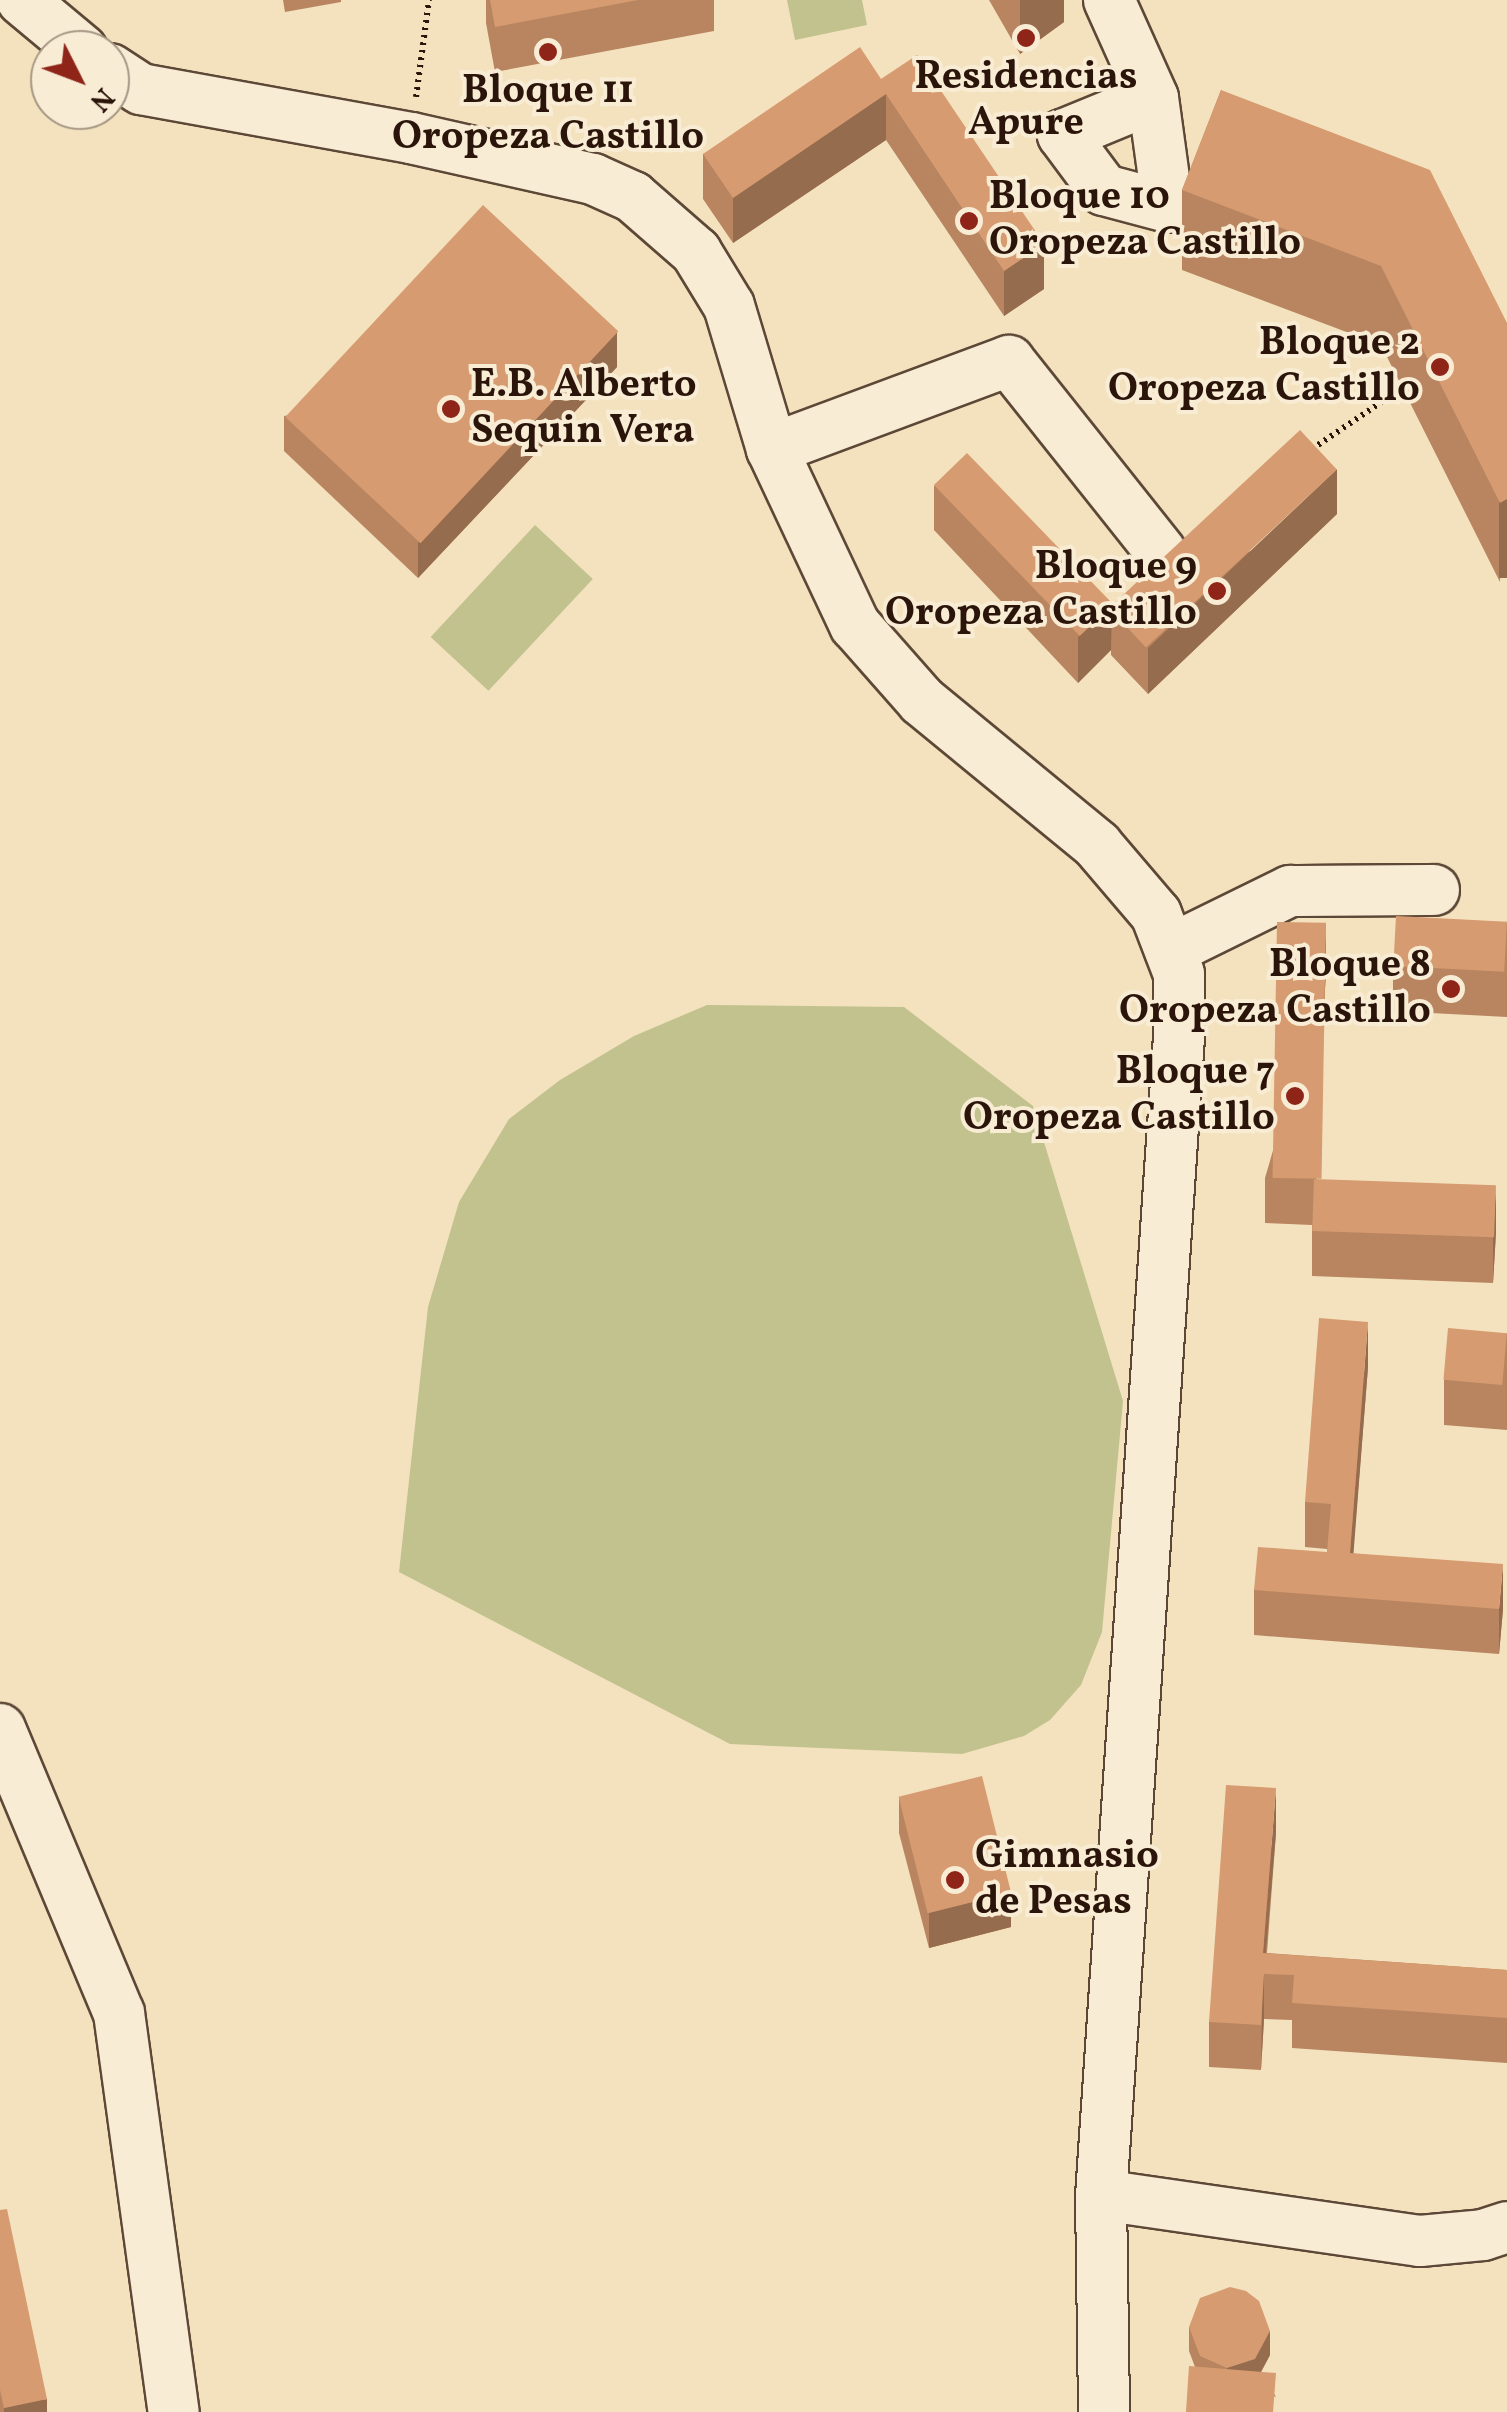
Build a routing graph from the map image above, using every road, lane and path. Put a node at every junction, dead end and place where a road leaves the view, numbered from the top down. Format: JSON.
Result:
{"nodes":[{"id":1,"x":22,"y":0,"type":"edge"},
{"id":2,"x":429,"y":0,"type":"edge"},
{"id":3,"x":1109,"y":0,"type":"edge"},
{"id":4,"x":58,"y":30,"type":"edge"},
{"id":5,"x":130,"y":82,"type":"edge"},
{"id":6,"x":1152,"y":98,"type":"dead end"},
{"id":7,"x":411,"y":138,"type":"junction"},
{"id":8,"x":1402,"y":388,"type":"dead end"},
{"id":9,"x":772,"y":449,"type":"junction"},
{"id":10,"x":1298,"y":458,"type":"edge"},
{"id":11,"x":1160,"y":552,"type":"dead end"},
{"id":12,"x":1434,"y":890,"type":"dead end"},
{"id":13,"x":1170,"y":950,"type":"junction"},
{"id":14,"x":0,"y":1729,"type":"edge"},
{"id":15,"x":1101,"y":2195,"type":"junction"},
{"id":16,"x":1507,"y":2227,"type":"edge"},
{"id":17,"x":174,"y":2412,"type":"edge"},
{"id":18,"x":1104,"y":2412,"type":"edge"}],
"edges":[{"from":1,"to":4,"type":"street"},
{"from":2,"to":7,"type":"path"},
{"from":3,"to":6,"type":"street"},
{"from":5,"to":7,"type":"street"},
{"from":7,"to":9,"type":"street"},
{"from":8,"to":10,"type":"path"},
{"from":9,"to":11,"type":"street"},
{"from":9,"to":13,"type":"street"},
{"from":12,"to":13,"type":"street"},
{"from":13,"to":15,"type":"street"},
{"from":14,"to":17,"type":"street"},
{"from":15,"to":16,"type":"street"},
{"from":15,"to":18,"type":"street"}]}
